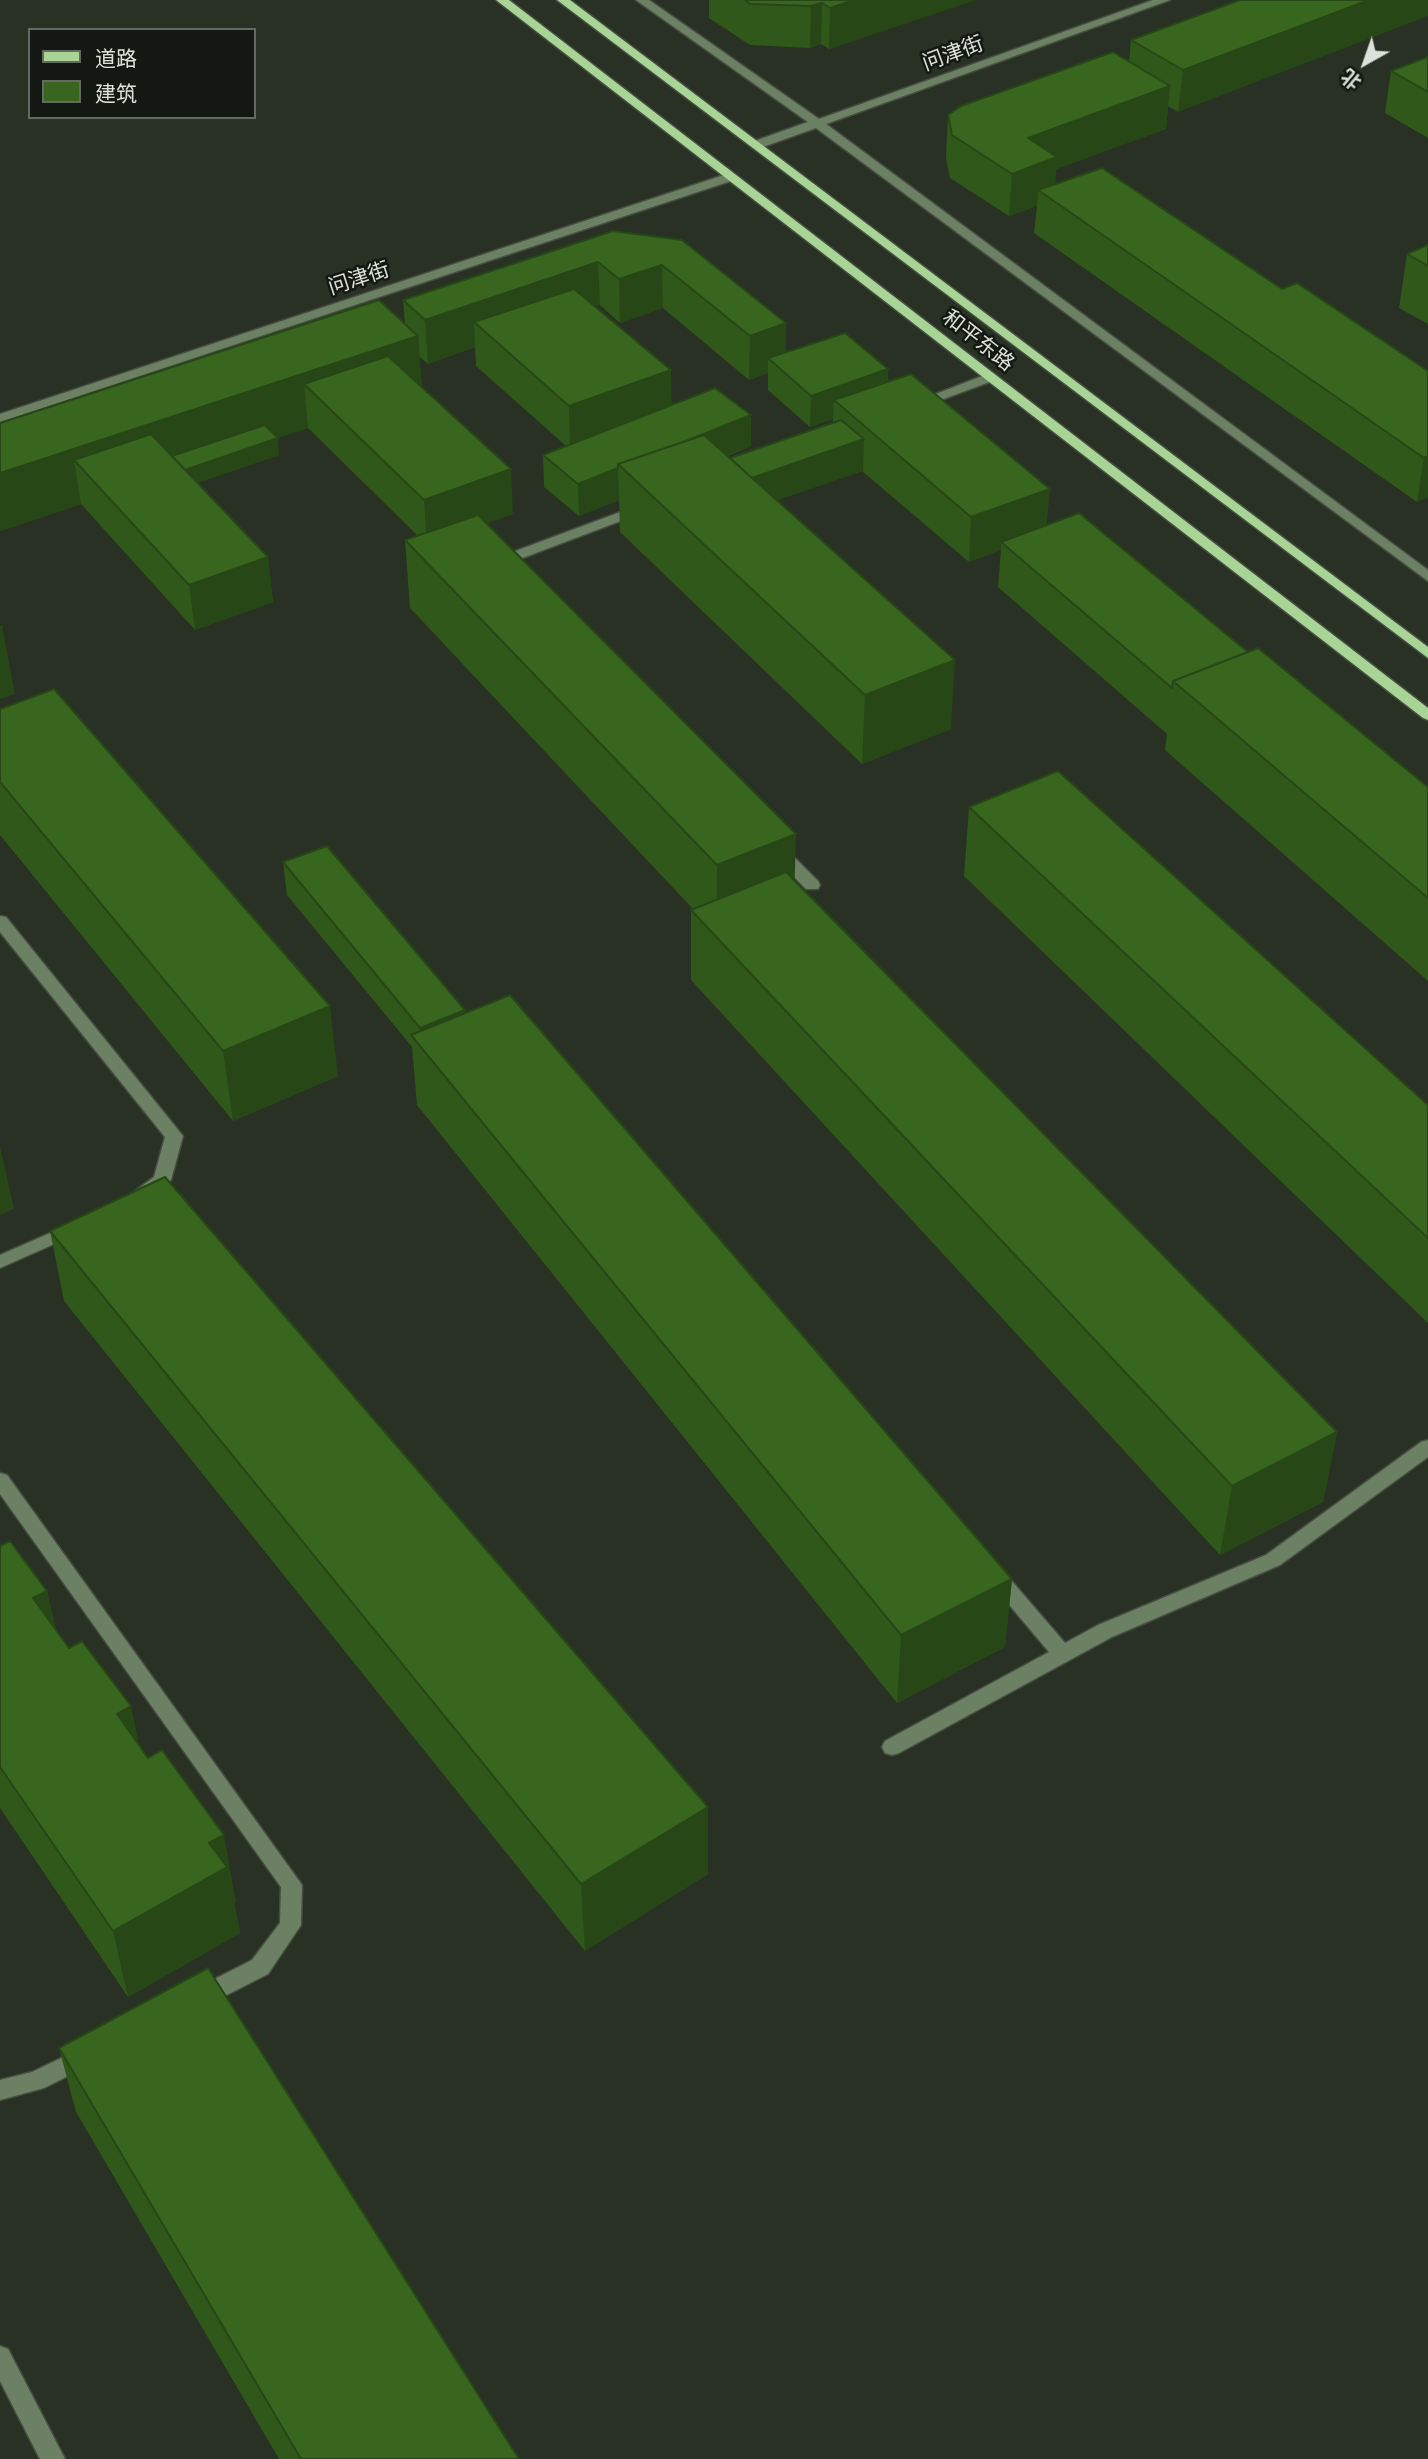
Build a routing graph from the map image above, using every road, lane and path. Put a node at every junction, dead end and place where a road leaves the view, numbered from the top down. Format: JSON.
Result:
{"nodes":[{"id":1,"x":502,"y":0,"type":"edge"},
{"id":2,"x":563,"y":0,"type":"edge"},
{"id":3,"x":642,"y":0,"type":"edge"},
{"id":4,"x":1164,"y":0,"type":"edge"},
{"id":5,"x":817,"y":123,"type":"junction"},
{"id":6,"x":756,"y":145,"type":"junction"},
{"id":7,"x":730,"y":177,"type":"junction"},
{"id":8,"x":990,"y":377,"type":"junction"},
{"id":9,"x":898,"y":411,"type":"edge"},
{"id":10,"x":0,"y":418,"type":"edge"},
{"id":11,"x":650,"y":505,"type":"edge"},
{"id":12,"x":1428,"y":577,"type":"edge"},
{"id":13,"x":504,"y":580,"type":"edge"},
{"id":14,"x":1428,"y":654,"type":"edge"},
{"id":15,"x":1428,"y":715,"type":"edge"},
{"id":16,"x":772,"y":845,"type":"edge"},
{"id":17,"x":812,"y":885,"type":"dead end"},
{"id":18,"x":0,"y":921,"type":"edge"},
{"id":19,"x":131,"y":1200,"type":"edge"},
{"id":20,"x":84,"y":1224,"type":"edge"},
{"id":21,"x":0,"y":1262,"type":"edge"},
{"id":22,"x":1428,"y":1447,"type":"edge"},
{"id":23,"x":0,"y":1480,"type":"edge"},
{"id":24,"x":982,"y":1559,"type":"edge"},
{"id":25,"x":1063,"y":1654,"type":"junction"},
{"id":26,"x":892,"y":1747,"type":"dead end"},
{"id":27,"x":186,"y":2005,"type":"edge"},
{"id":28,"x":98,"y":2049,"type":"edge"},
{"id":29,"x":0,"y":2090,"type":"edge"},
{"id":30,"x":0,"y":2357,"type":"edge"},
{"id":31,"x":53,"y":2459,"type":"edge"}],
"edges":[{"from":1,"to":7,"type":"main road","name":"和平东路"},
{"from":2,"to":6,"type":"main road","name":"和平东路"},
{"from":3,"to":5,"type":"street"},
{"from":4,"to":5,"type":"street","name":"问津街"},
{"from":5,"to":6,"type":"street","name":"问津街"},
{"from":5,"to":12,"type":"street"},
{"from":6,"to":14,"type":"main road","name":"和平东路"},
{"from":7,"to":8,"type":"main road","name":"和平东路"},
{"from":7,"to":10,"type":"street","name":"问津街"},
{"from":8,"to":9,"type":"street"},
{"from":8,"to":15,"type":"main road","name":"和平东路"},
{"from":11,"to":13,"type":"street"},
{"from":16,"to":17,"type":"street"},
{"from":18,"to":19,"type":"street"},
{"from":20,"to":21,"type":"street"},
{"from":22,"to":25,"type":"street"},
{"from":23,"to":27,"type":"street"},
{"from":24,"to":25,"type":"street"},
{"from":25,"to":26,"type":"street"},
{"from":28,"to":29,"type":"street"},
{"from":30,"to":31,"type":"street"}]}
